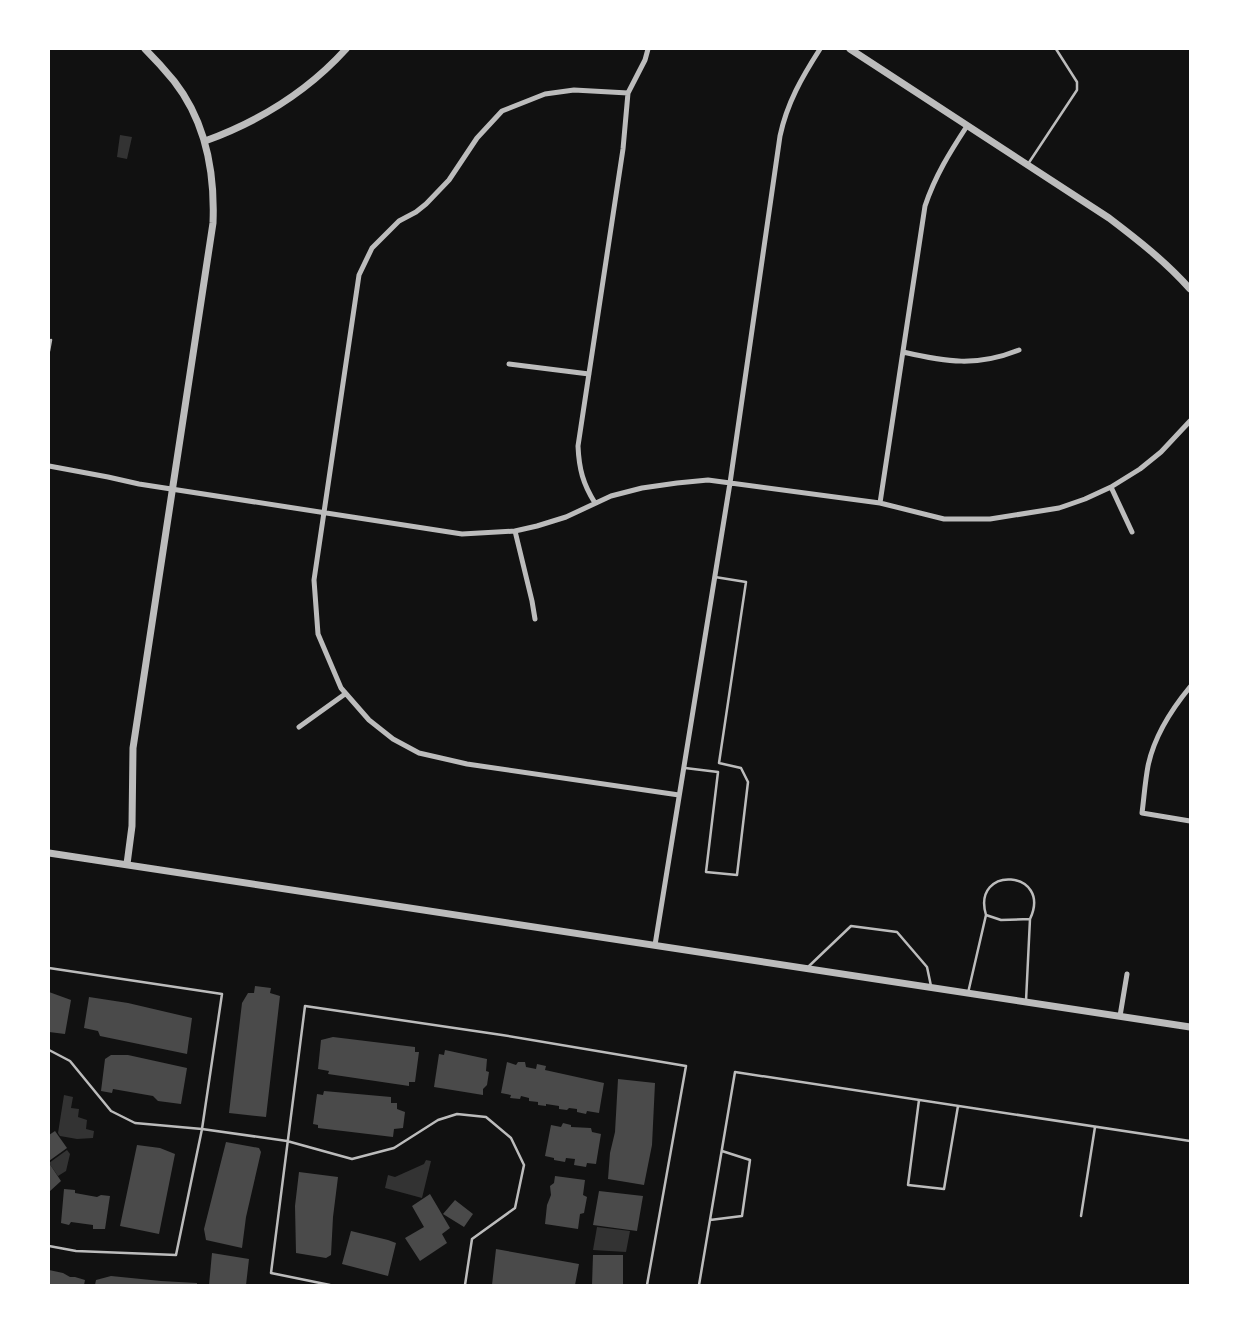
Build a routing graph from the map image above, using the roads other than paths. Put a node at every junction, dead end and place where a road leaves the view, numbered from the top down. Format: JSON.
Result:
{"nodes":[{"id":1,"x":146,"y":49,"type":"edge"},
{"id":2,"x":346,"y":49,"type":"edge"},
{"id":3,"x":648,"y":49,"type":"edge"},
{"id":4,"x":820,"y":49,"type":"edge"},
{"id":5,"x":850,"y":49,"type":"edge"},
{"id":6,"x":1056,"y":49,"type":"edge"},
{"id":7,"x":628,"y":93,"type":"junction"},
{"id":8,"x":968,"y":126,"type":"junction"},
{"id":9,"x":205,"y":141,"type":"junction"},
{"id":10,"x":1028,"y":165,"type":"junction"},
{"id":11,"x":1190,"y":289,"type":"edge"},
{"id":12,"x":51,"y":340,"type":"dead end"},
{"id":13,"x":1020,"y":350,"type":"dead end"},
{"id":14,"x":49,"y":351,"type":"edge"},
{"id":15,"x":903,"y":352,"type":"junction"},
{"id":16,"x":509,"y":364,"type":"dead end"},
{"id":17,"x":589,"y":374,"type":"junction"},
{"id":18,"x":1190,"y":421,"type":"edge"},
{"id":19,"x":49,"y":466,"type":"edge"},
{"id":20,"x":730,"y":483,"type":"junction"},
{"id":21,"x":1110,"y":487,"type":"junction"},
{"id":22,"x":171,"y":489,"type":"junction"},
{"id":23,"x":595,"y":503,"type":"junction"},
{"id":24,"x":880,"y":503,"type":"junction"},
{"id":25,"x":325,"y":512,"type":"junction"},
{"id":26,"x":515,"y":530,"type":"junction"},
{"id":27,"x":1132,"y":532,"type":"dead end"},
{"id":28,"x":715,"y":577,"type":"junction"},
{"id":29,"x":535,"y":619,"type":"dead end"},
{"id":30,"x":1190,"y":688,"type":"edge"},
{"id":31,"x":345,"y":694,"type":"junction"},
{"id":32,"x":299,"y":727,"type":"dead end"},
{"id":33,"x":719,"y":763,"type":"junction"},
{"id":34,"x":683,"y":768,"type":"junction"},
{"id":35,"x":718,"y":772,"type":"junction"},
{"id":36,"x":679,"y":795,"type":"junction"},
{"id":37,"x":1190,"y":821,"type":"edge"},
{"id":38,"x":49,"y":853,"type":"edge"},
{"id":39,"x":127,"y":864,"type":"junction"},
{"id":40,"x":986,"y":915,"type":"junction"},
{"id":41,"x":1030,"y":918,"type":"junction"},
{"id":42,"x":654,"y":945,"type":"junction"},
{"id":43,"x":49,"y":968,"type":"edge"},
{"id":44,"x":806,"y":968,"type":"junction"},
{"id":45,"x":1127,"y":974,"type":"dead end"},
{"id":46,"x":931,"y":988,"type":"junction"},
{"id":47,"x":968,"y":993,"type":"junction"},
{"id":48,"x":1026,"y":1002,"type":"junction"},
{"id":49,"x":1120,"y":1016,"type":"junction"},
{"id":50,"x":1190,"y":1027,"type":"edge"},
{"id":51,"x":49,"y":1050,"type":"edge"},
{"id":52,"x":919,"y":1100,"type":"junction"},
{"id":53,"x":958,"y":1106,"type":"junction"},
{"id":54,"x":1095,"y":1127,"type":"junction"},
{"id":55,"x":202,"y":1129,"type":"junction"},
{"id":56,"x":287,"y":1141,"type":"junction"},
{"id":57,"x":1190,"y":1141,"type":"edge"},
{"id":58,"x":722,"y":1151,"type":"junction"},
{"id":59,"x":1081,"y":1216,"type":"dead end"},
{"id":60,"x":710,"y":1220,"type":"junction"},
{"id":61,"x":49,"y":1246,"type":"edge"},
{"id":62,"x":330,"y":1285,"type":"edge"},
{"id":63,"x":466,"y":1285,"type":"edge"},
{"id":64,"x":648,"y":1285,"type":"edge"},
{"id":65,"x":699,"y":1285,"type":"edge"}],
"edges":[{"from":1,"to":9,"type":"street"},
{"from":2,"to":9,"type":"street"},
{"from":3,"to":7,"type":"street"},
{"from":4,"to":20,"type":"street"},
{"from":5,"to":8,"type":"street"},
{"from":6,"to":10,"type":"lane"},
{"from":7,"to":17,"type":"street"},
{"from":7,"to":25,"type":"street"},
{"from":8,"to":10,"type":"street"},
{"from":8,"to":15,"type":"street"},
{"from":9,"to":22,"type":"street"},
{"from":10,"to":11,"type":"street"},
{"from":12,"to":14,"type":"lane"},
{"from":13,"to":15,"type":"street"},
{"from":15,"to":24,"type":"street"},
{"from":16,"to":17,"type":"street"},
{"from":17,"to":23,"type":"street"},
{"from":18,"to":21,"type":"street"},
{"from":19,"to":22,"type":"street"},
{"from":20,"to":23,"type":"street"},
{"from":20,"to":24,"type":"street"},
{"from":20,"to":28,"type":"street"},
{"from":21,"to":24,"type":"street"},
{"from":21,"to":27,"type":"street"},
{"from":22,"to":25,"type":"street"},
{"from":22,"to":39,"type":"street"},
{"from":23,"to":26,"type":"street"},
{"from":25,"to":26,"type":"street"},
{"from":25,"to":31,"type":"street"},
{"from":26,"to":29,"type":"street"},
{"from":28,"to":33,"type":"lane"},
{"from":28,"to":34,"type":"street"},
{"from":30,"to":37,"type":"street"},
{"from":31,"to":32,"type":"street"},
{"from":31,"to":36,"type":"street"},
{"from":33,"to":35,"type":"lane"},
{"from":33,"to":35,"type":"lane"},
{"from":34,"to":35,"type":"lane"},
{"from":34,"to":36,"type":"street"},
{"from":36,"to":42,"type":"street"},
{"from":38,"to":39,"type":"street"},
{"from":39,"to":42,"type":"street"},
{"from":40,"to":41,"type":"lane"},
{"from":40,"to":41,"type":"lane"},
{"from":40,"to":47,"type":"lane"},
{"from":41,"to":48,"type":"lane"},
{"from":42,"to":44,"type":"street"},
{"from":43,"to":55,"type":"lane"},
{"from":44,"to":46,"type":"street"},
{"from":44,"to":46,"type":"lane"},
{"from":45,"to":49,"type":"street"},
{"from":46,"to":47,"type":"street"},
{"from":47,"to":48,"type":"street"},
{"from":48,"to":49,"type":"street"},
{"from":49,"to":50,"type":"street"},
{"from":51,"to":55,"type":"lane"},
{"from":52,"to":53,"type":"lane"},
{"from":52,"to":53,"type":"lane"},
{"from":52,"to":58,"type":"lane"},
{"from":53,"to":54,"type":"lane"},
{"from":54,"to":57,"type":"lane"},
{"from":54,"to":59,"type":"lane"},
{"from":55,"to":56,"type":"lane"},
{"from":55,"to":61,"type":"lane"},
{"from":56,"to":62,"type":"lane"},
{"from":56,"to":63,"type":"lane"},
{"from":56,"to":64,"type":"lane"},
{"from":58,"to":60,"type":"lane"},
{"from":58,"to":60,"type":"lane"},
{"from":60,"to":65,"type":"lane"}]}
